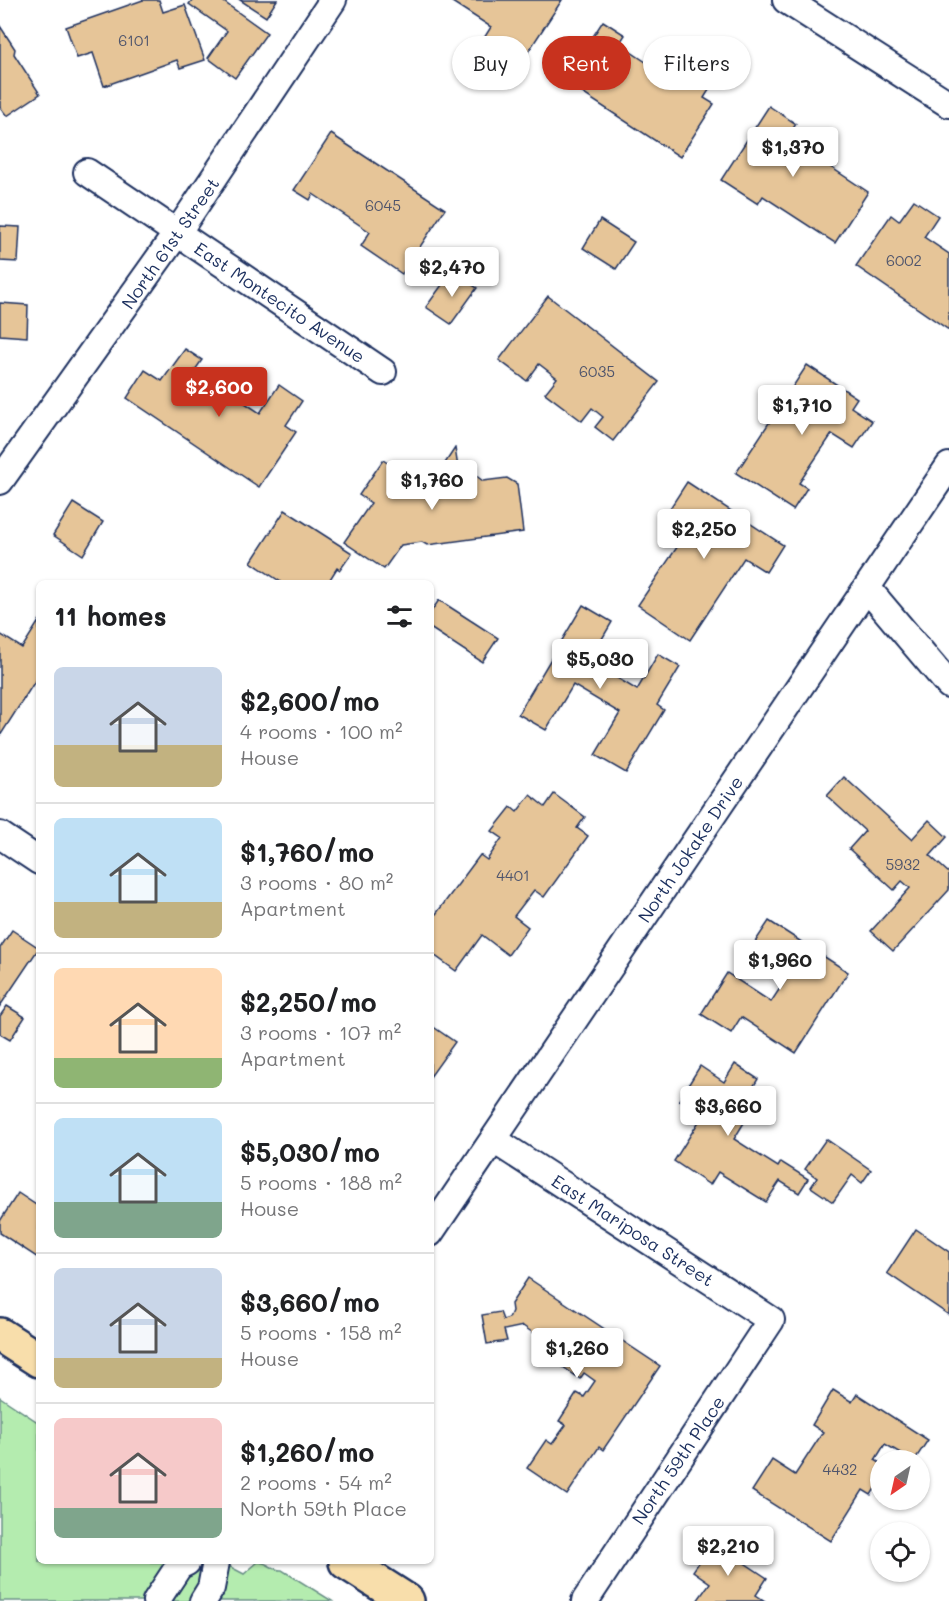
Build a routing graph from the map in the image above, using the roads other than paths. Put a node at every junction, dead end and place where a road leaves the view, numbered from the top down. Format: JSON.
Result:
{"nodes":[{"id":1,"x":333,"y":0,"type":"edge"},
{"id":2,"x":786,"y":0,"type":"edge"},
{"id":3,"x":949,"y":104,"type":"edge"},
{"id":4,"x":87,"y":172,"type":"dead end"},
{"id":5,"x":177,"y":233,"type":"junction"},
{"id":6,"x":383,"y":372,"type":"dead end"},
{"id":7,"x":949,"y":466,"type":"edge"},
{"id":8,"x":0,"y":481,"type":"edge"},
{"id":9,"x":867,"y":588,"type":"junction"},
{"id":10,"x":949,"y":685,"type":"edge"},
{"id":11,"x":0,"y":835,"type":"edge"},
{"id":12,"x":36,"y":859,"type":"edge"},
{"id":13,"x":494,"y":1140,"type":"junction"},
{"id":14,"x":434,"y":1227,"type":"edge"},
{"id":15,"x":771,"y":1320,"type":"joint"},
{"id":16,"x":0,"y":1335,"type":"edge"},
{"id":17,"x":36,"y":1358,"type":"edge"},
{"id":18,"x":183,"y":1564,"type":"edge"},
{"id":19,"x":216,"y":1564,"type":"edge"},
{"id":20,"x":349,"y":1564,"type":"edge"},
{"id":21,"x":156,"y":1601,"type":"edge"},
{"id":22,"x":203,"y":1601,"type":"edge"},
{"id":23,"x":407,"y":1601,"type":"edge"},
{"id":24,"x":585,"y":1601,"type":"edge"}],
"edges":[{"from":1,"to":5,"type":"street","name":"North 61st Street"},
{"from":2,"to":3,"type":"street"},
{"from":4,"to":5,"type":"street","name":"East Montecito Avenue"},
{"from":5,"to":6,"type":"street","name":"East Montecito Avenue"},
{"from":5,"to":8,"type":"street","name":"North 61st Street"},
{"from":7,"to":9,"type":"street","name":"North Jokake Drive"},
{"from":9,"to":10,"type":"street"},
{"from":9,"to":13,"type":"street","name":"North Jokake Drive"},
{"from":11,"to":12,"type":"street"},
{"from":13,"to":14,"type":"street","name":"North Jokake Drive"},
{"from":13,"to":15,"type":"street","name":"East Mariposa Street"},
{"from":15,"to":24,"type":"street","name":"North 59th Place"},
{"from":16,"to":17,"type":"main road"},
{"from":18,"to":21,"type":"street"},
{"from":19,"to":22,"type":"street"},
{"from":20,"to":23,"type":"main road"}]}
